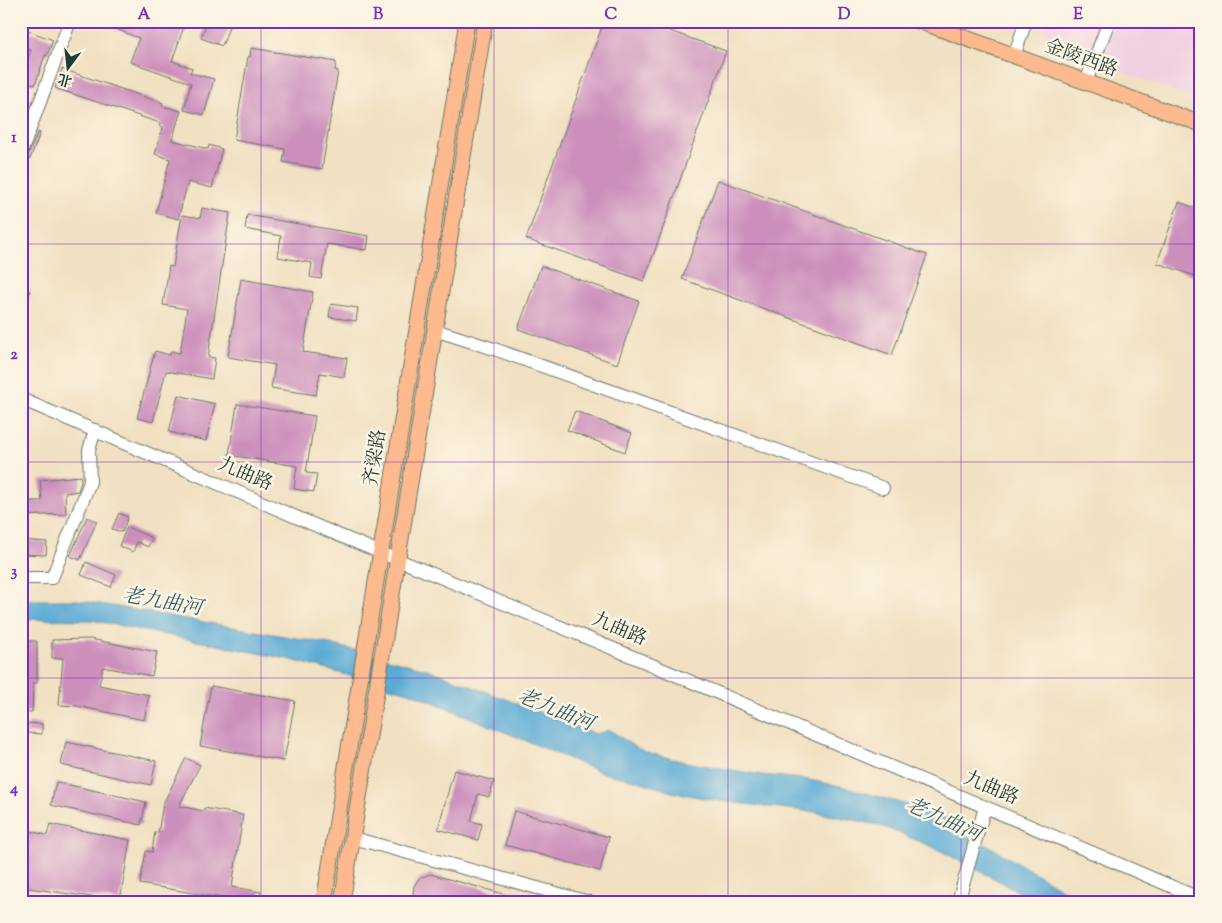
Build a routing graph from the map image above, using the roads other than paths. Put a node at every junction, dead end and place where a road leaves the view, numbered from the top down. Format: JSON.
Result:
{"nodes":[{"id":1,"x":70,"y":21,"type":"edge"},
{"id":2,"x":467,"y":21,"type":"edge"},
{"id":3,"x":485,"y":21,"type":"edge"},
{"id":4,"x":919,"y":21,"type":"edge"},
{"id":5,"x":1026,"y":21,"type":"edge"},
{"id":6,"x":1109,"y":21,"type":"edge"},
{"id":7,"x":1014,"y":56,"type":"junction"},
{"id":8,"x":1086,"y":82,"type":"junction"},
{"id":9,"x":1201,"y":124,"type":"edge"},
{"id":10,"x":21,"y":153,"type":"edge"},
{"id":11,"x":435,"y":330,"type":"junction"},
{"id":12,"x":21,"y":399,"type":"edge"},
{"id":13,"x":95,"y":430,"type":"junction"},
{"id":14,"x":883,"y":488,"type":"dead end"},
{"id":15,"x":381,"y":552,"type":"junction"},
{"id":16,"x":398,"y":559,"type":"junction"},
{"id":17,"x":21,"y":578,"type":"edge"},
{"id":18,"x":985,"y":807,"type":"junction"},
{"id":19,"x":353,"y":838,"type":"junction"},
{"id":20,"x":1201,"y":899,"type":"edge"},
{"id":21,"x":324,"y":902,"type":"edge"},
{"id":22,"x":342,"y":902,"type":"edge"},
{"id":23,"x":589,"y":902,"type":"edge"},
{"id":24,"x":958,"y":902,"type":"edge"}],
"edges":[{"from":1,"to":10,"type":"street"},
{"from":2,"to":15,"type":"main road","name":"齐梁路"},
{"from":3,"to":11,"type":"main road","name":"齐梁路"},
{"from":4,"to":7,"type":"main road","name":"金陵西路"},
{"from":5,"to":7,"type":"street"},
{"from":6,"to":8,"type":"street"},
{"from":7,"to":8,"type":"main road","name":"金陵西路"},
{"from":8,"to":9,"type":"main road","name":"金陵西路"},
{"from":11,"to":14,"type":"street"},
{"from":11,"to":16,"type":"main road","name":"齐梁路"},
{"from":12,"to":13,"type":"street","name":"九曲路"},
{"from":13,"to":15,"type":"street","name":"九曲路"},
{"from":13,"to":17,"type":"street"},
{"from":15,"to":16,"type":"street","name":"九曲路"},
{"from":15,"to":21,"type":"main road","name":"齐梁路"},
{"from":16,"to":18,"type":"street","name":"九曲路"},
{"from":16,"to":19,"type":"main road","name":"齐梁路"},
{"from":18,"to":20,"type":"street","name":"九曲路"},
{"from":18,"to":24,"type":"street"},
{"from":19,"to":22,"type":"main road","name":"齐梁路"},
{"from":19,"to":23,"type":"street"}]}
